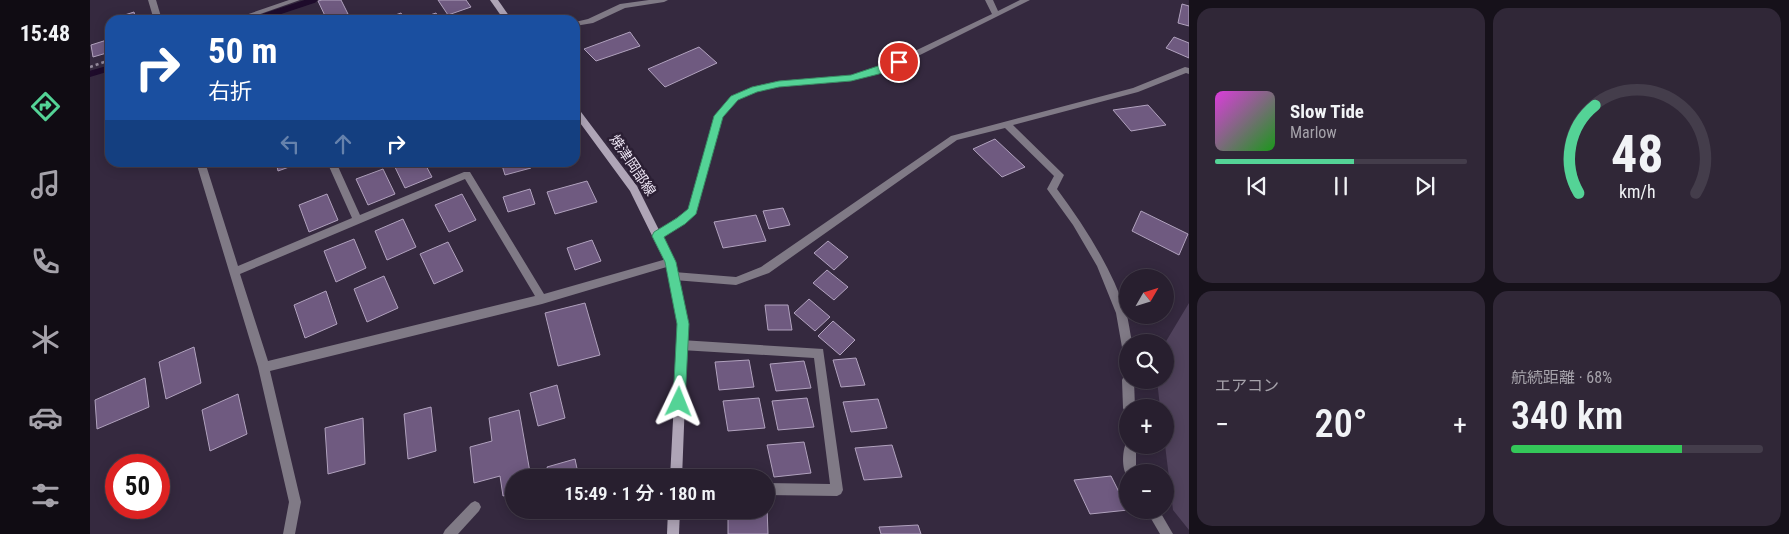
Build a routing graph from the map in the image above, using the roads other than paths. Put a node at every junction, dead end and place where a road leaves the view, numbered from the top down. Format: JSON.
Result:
{"nodes":[{"id":1,"x":152,"y":0,"type":"edge"},
{"id":2,"x":296,"y":0,"type":"edge"},
{"id":3,"x":494,"y":0,"type":"edge"},
{"id":4,"x":664,"y":0,"type":"edge"},
{"id":5,"x":989,"y":0,"type":"edge"},
{"id":6,"x":1026,"y":0,"type":"edge"},
{"id":7,"x":156,"y":15,"type":"edge"},
{"id":8,"x":250,"y":15,"type":"edge"},
{"id":9,"x":505,"y":15,"type":"edge"},
{"id":10,"x":996,"y":15,"type":"junction"},
{"id":11,"x":580,"y":23,"type":"edge"},
{"id":12,"x":1189,"y":70,"type":"edge"},
{"id":13,"x":580,"y":117,"type":"edge"},
{"id":14,"x":1006,"y":124,"type":"junction"},
{"id":15,"x":202,"y":167,"type":"edge"},
{"id":16,"x":333,"y":167,"type":"edge"},
{"id":17,"x":358,"y":221,"type":"junction"},
{"id":18,"x":658,"y":236,"type":"junction"},
{"id":19,"x":670,"y":262,"type":"junction"},
{"id":20,"x":235,"y":272,"type":"junction"},
{"id":21,"x":674,"y":276,"type":"junction"},
{"id":22,"x":542,"y":299,"type":"junction"},
{"id":23,"x":1125,"y":334,"type":"edge"},
{"id":24,"x":682,"y":345,"type":"junction"},
{"id":25,"x":264,"y":367,"type":"junction"},
{"id":26,"x":676,"y":469,"type":"edge"},
{"id":27,"x":775,"y":489,"type":"edge"},
{"id":28,"x":475,"y":507,"type":"dead end"},
{"id":29,"x":674,"y":519,"type":"edge"},
{"id":30,"x":1158,"y":519,"type":"edge"},
{"id":31,"x":289,"y":534,"type":"edge"},
{"id":32,"x":449,"y":534,"type":"edge"},
{"id":33,"x":673,"y":534,"type":"edge"},
{"id":34,"x":1167,"y":534,"type":"edge"}],
"edges":[{"from":1,"to":7,"type":"street"},
{"from":2,"to":8,"type":"street"},
{"from":3,"to":9,"type":"main road"},
{"from":4,"to":11,"type":"street"},
{"from":5,"to":10,"type":"street"},
{"from":6,"to":10,"type":"street"},
{"from":10,"to":18,"type":"street"},
{"from":12,"to":14,"type":"street"},
{"from":13,"to":18,"type":"main road","name":"焼津岡部線"},
{"from":14,"to":21,"type":"street"},
{"from":14,"to":23,"type":"street"},
{"from":15,"to":20,"type":"street"},
{"from":16,"to":17,"type":"street"},
{"from":17,"to":20,"type":"street"},
{"from":17,"to":22,"type":"street"},
{"from":18,"to":19,"type":"main road","name":"焼津岡部線"},
{"from":19,"to":21,"type":"main road","name":"焼津岡部線"},
{"from":19,"to":22,"type":"street"},
{"from":20,"to":25,"type":"street"},
{"from":21,"to":24,"type":"main road","name":"焼津岡部線"},
{"from":22,"to":25,"type":"street"},
{"from":24,"to":26,"type":"main road","name":"焼津岡部線"},
{"from":24,"to":27,"type":"street"},
{"from":25,"to":31,"type":"street"},
{"from":28,"to":32,"type":"street"},
{"from":29,"to":33,"type":"main road"},
{"from":30,"to":34,"type":"street"}]}
